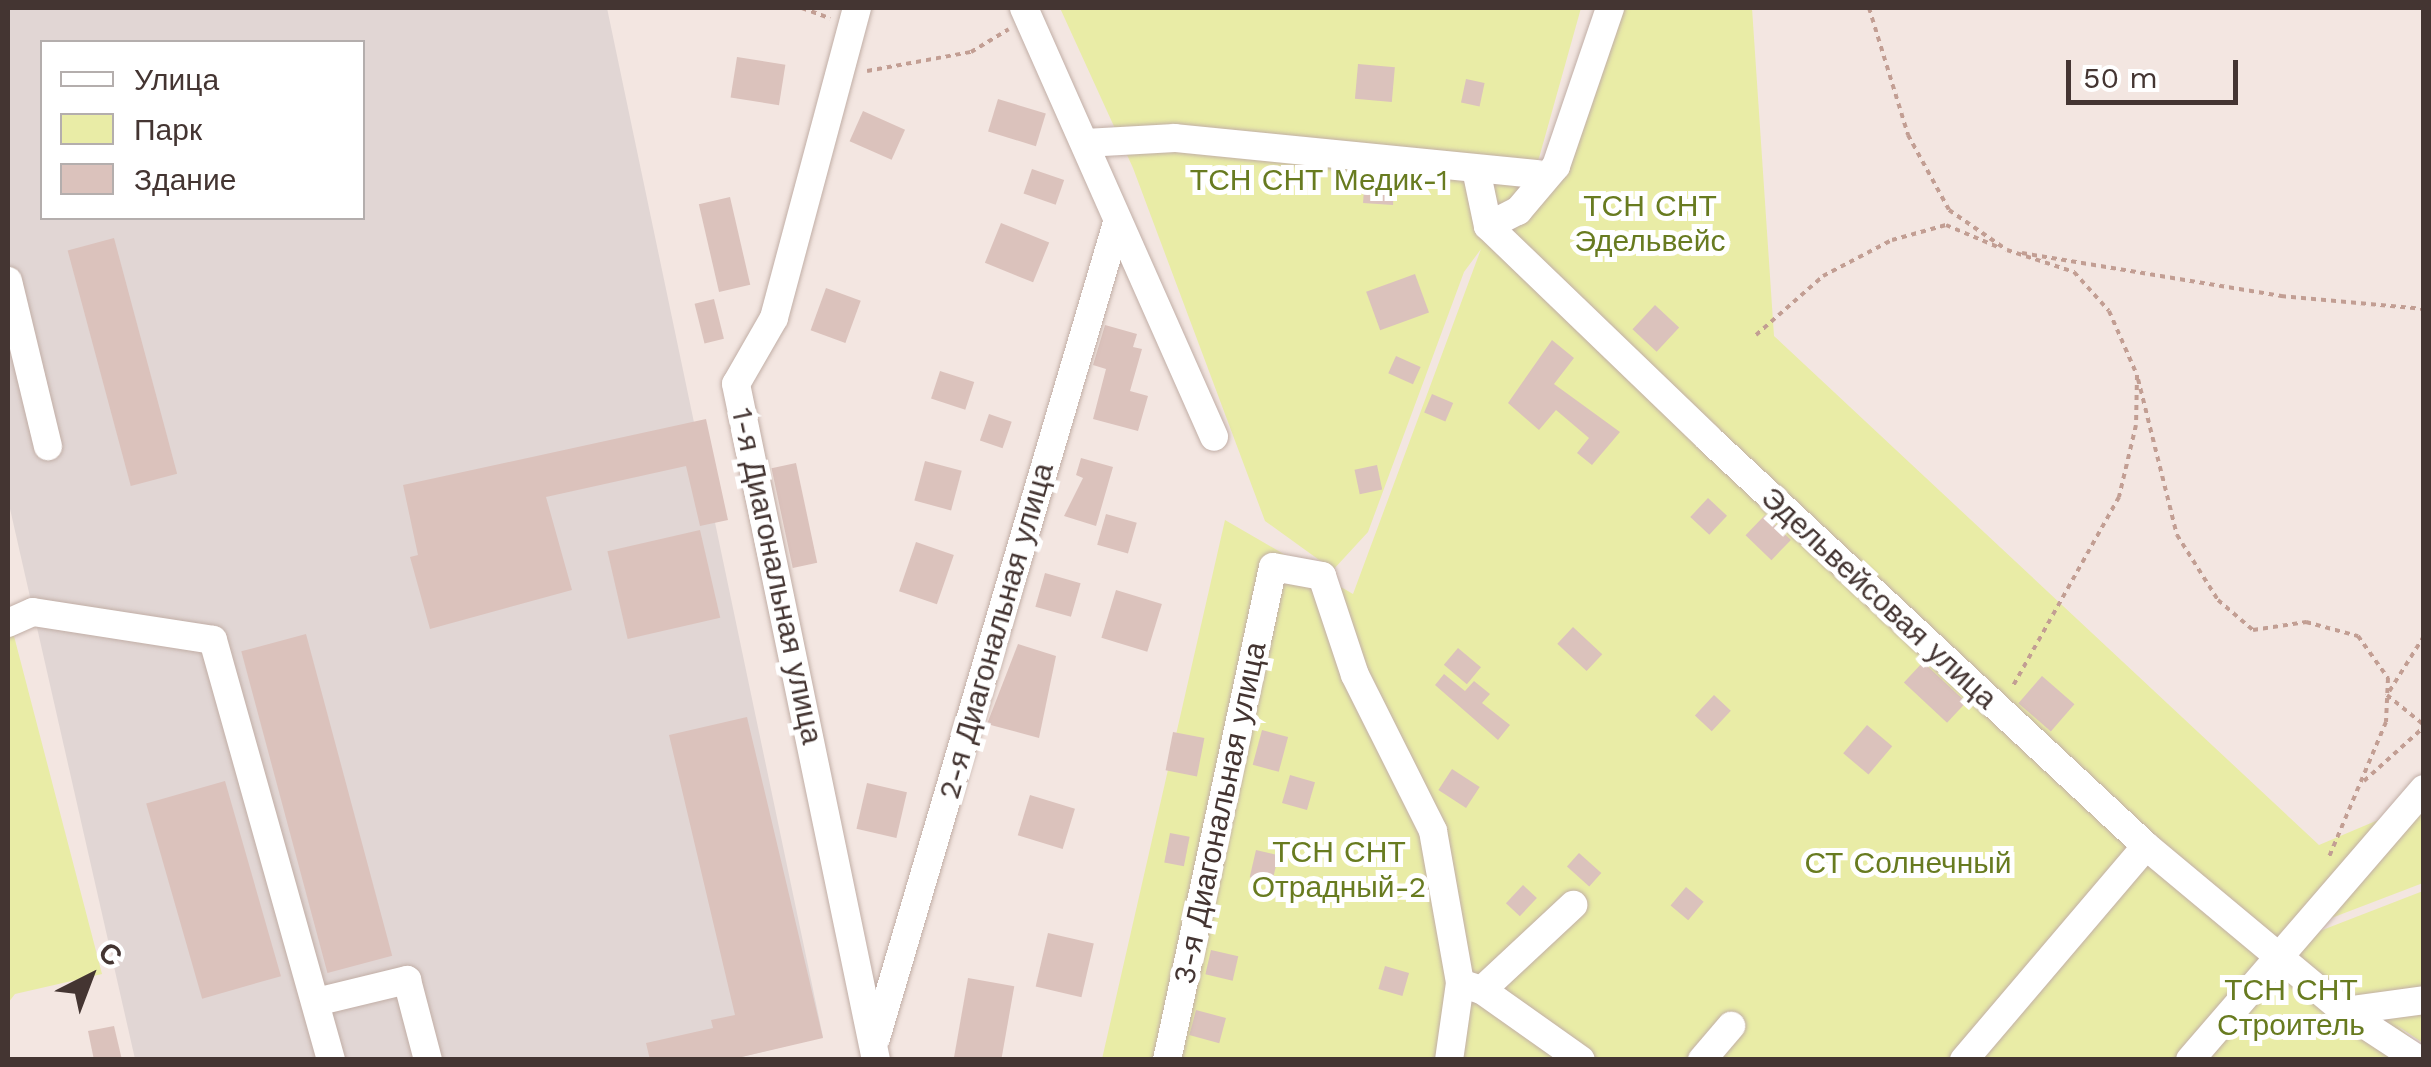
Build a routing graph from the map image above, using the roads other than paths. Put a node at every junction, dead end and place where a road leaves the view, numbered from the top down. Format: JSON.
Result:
{"nodes":[{"id":1,"x":857,"y":8,"type":"edge"},
{"id":2,"x":1610,"y":8,"type":"edge"},
{"id":3,"x":1026,"y":12,"type":"edge"},
{"id":4,"x":1086,"y":144,"type":"junction"},
{"id":5,"x":1478,"y":174,"type":"junction"},
{"id":6,"x":1537,"y":174,"type":"dead end"},
{"id":7,"x":1117,"y":222,"type":"junction"},
{"id":8,"x":1488,"y":226,"type":"junction"},
{"id":9,"x":8,"y":281,"type":"edge"},
{"id":10,"x":1214,"y":437,"type":"dead end"},
{"id":11,"x":48,"y":446,"type":"dead end"},
{"id":12,"x":8,"y":623,"type":"edge"},
{"id":13,"x":2424,"y":789,"type":"edge"},
{"id":14,"x":2146,"y":846,"type":"junction"},
{"id":15,"x":1573,"y":905,"type":"dead end"},
{"id":16,"x":2282,"y":956,"type":"junction"},
{"id":17,"x":1471,"y":986,"type":"junction"},
{"id":18,"x":2424,"y":1000,"type":"edge"},
{"id":19,"x":316,"y":1002,"type":"junction"},
{"id":20,"x":2344,"y":1011,"type":"junction"},
{"id":21,"x":1731,"y":1026,"type":"dead end"},
{"id":22,"x":876,"y":1049,"type":"edge"},
{"id":23,"x":331,"y":1060,"type":"edge"},
{"id":24,"x":428,"y":1060,"type":"edge"},
{"id":25,"x":1167,"y":1060,"type":"edge"},
{"id":26,"x":1449,"y":1060,"type":"edge"},
{"id":27,"x":1581,"y":1060,"type":"edge"},
{"id":28,"x":1702,"y":1060,"type":"edge"},
{"id":29,"x":1964,"y":1060,"type":"edge"},
{"id":30,"x":2190,"y":1060,"type":"edge"},
{"id":31,"x":2420,"y":1060,"type":"edge"}],
"edges":[{"from":1,"to":22,"type":"street","name":"1-я Диагональная улица"},
{"from":2,"to":8,"type":"street"},
{"from":3,"to":4,"type":"street"},
{"from":4,"to":5,"type":"street"},
{"from":4,"to":7,"type":"street"},
{"from":5,"to":6,"type":"street"},
{"from":5,"to":8,"type":"street"},
{"from":7,"to":10,"type":"street"},
{"from":7,"to":22,"type":"street","name":"2-я Диагональная улица"},
{"from":8,"to":14,"type":"street","name":"Эдельвейсовая улица"},
{"from":9,"to":11,"type":"street"},
{"from":12,"to":19,"type":"street"},
{"from":13,"to":16,"type":"street"},
{"from":14,"to":16,"type":"street","name":"Эдельвейсовая улица"},
{"from":14,"to":29,"type":"street"},
{"from":15,"to":17,"type":"street"},
{"from":16,"to":20,"type":"street","name":"Эдельвейсовая улица"},
{"from":16,"to":30,"type":"street"},
{"from":17,"to":25,"type":"street","name":"3-я Диагональная улица"},
{"from":17,"to":26,"type":"street"},
{"from":17,"to":27,"type":"street"},
{"from":18,"to":20,"type":"street"},
{"from":19,"to":23,"type":"street"},
{"from":19,"to":24,"type":"street"},
{"from":20,"to":31,"type":"street","name":"Эдельвейсовая улица"},
{"from":21,"to":28,"type":"street"}]}
